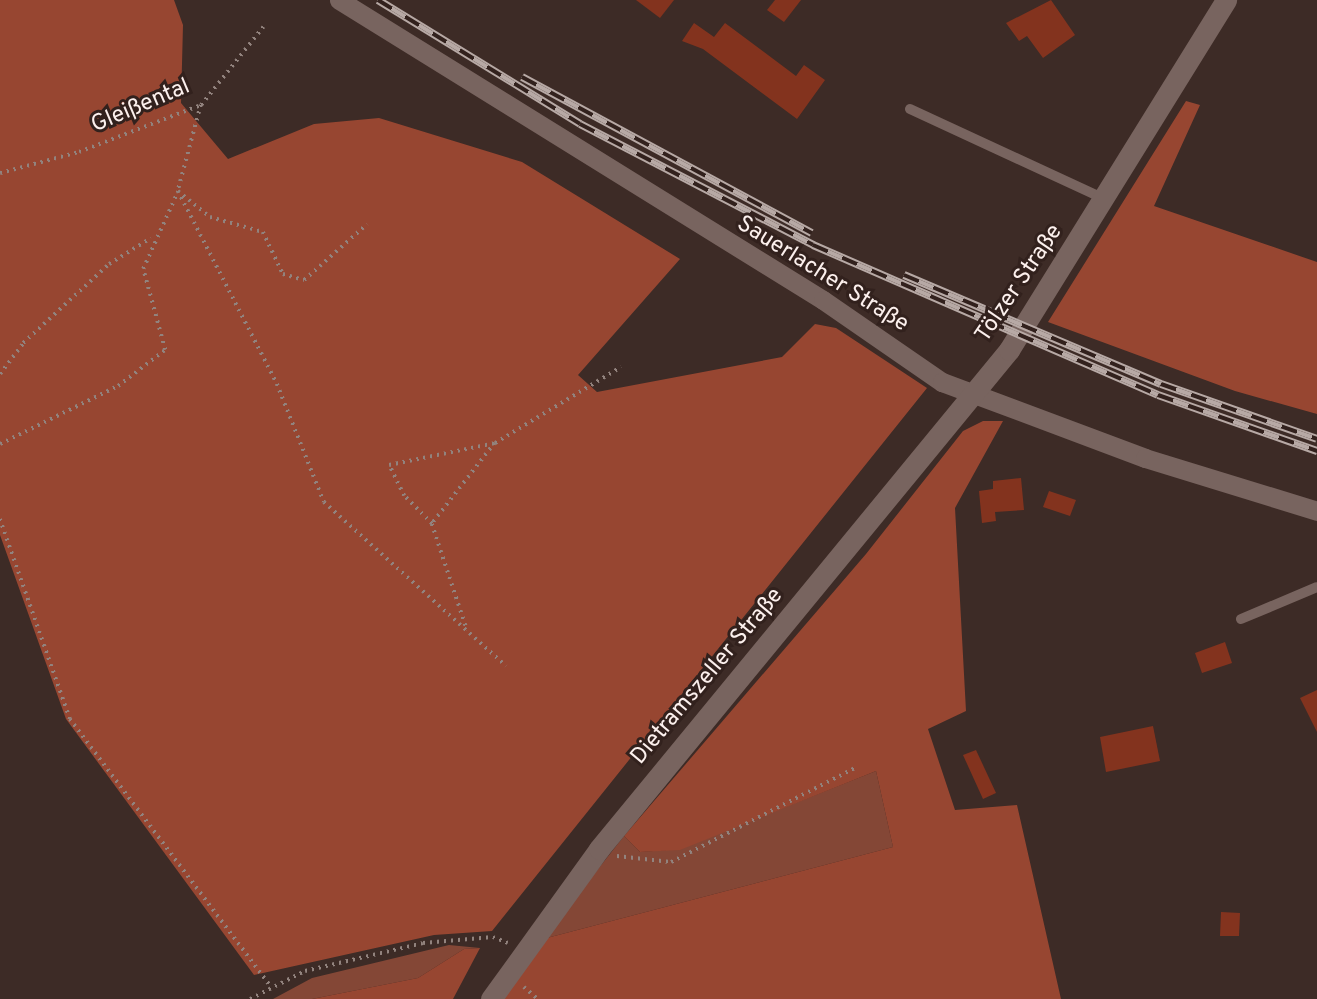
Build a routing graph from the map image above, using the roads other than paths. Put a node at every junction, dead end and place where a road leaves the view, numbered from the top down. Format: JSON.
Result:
{"nodes":[{"id":1,"x":339,"y":0,"type":"edge"},
{"id":2,"x":1226,"y":0,"type":"edge"},
{"id":3,"x":910,"y":109,"type":"dead end"},
{"id":4,"x":1106,"y":200,"type":"junction"},
{"id":5,"x":974,"y":395,"type":"junction"},
{"id":6,"x":1317,"y":511,"type":"edge"},
{"id":7,"x":1317,"y":587,"type":"edge"},
{"id":8,"x":1241,"y":619,"type":"dead end"},
{"id":9,"x":491,"y":999,"type":"edge"}],
"edges":[{"from":1,"to":5,"type":"street","name":"Sauerlacher Straße"},
{"from":2,"to":4,"type":"main road","name":"Tölzer Straße"},
{"from":3,"to":4,"type":"lane"},
{"from":4,"to":5,"type":"main road","name":"Tölzer Straße"},
{"from":5,"to":6,"type":"street","name":"Sauerlacher Straße"},
{"from":5,"to":9,"type":"main road","name":"Dietramszeller Straße"},
{"from":7,"to":8,"type":"lane"}]}
